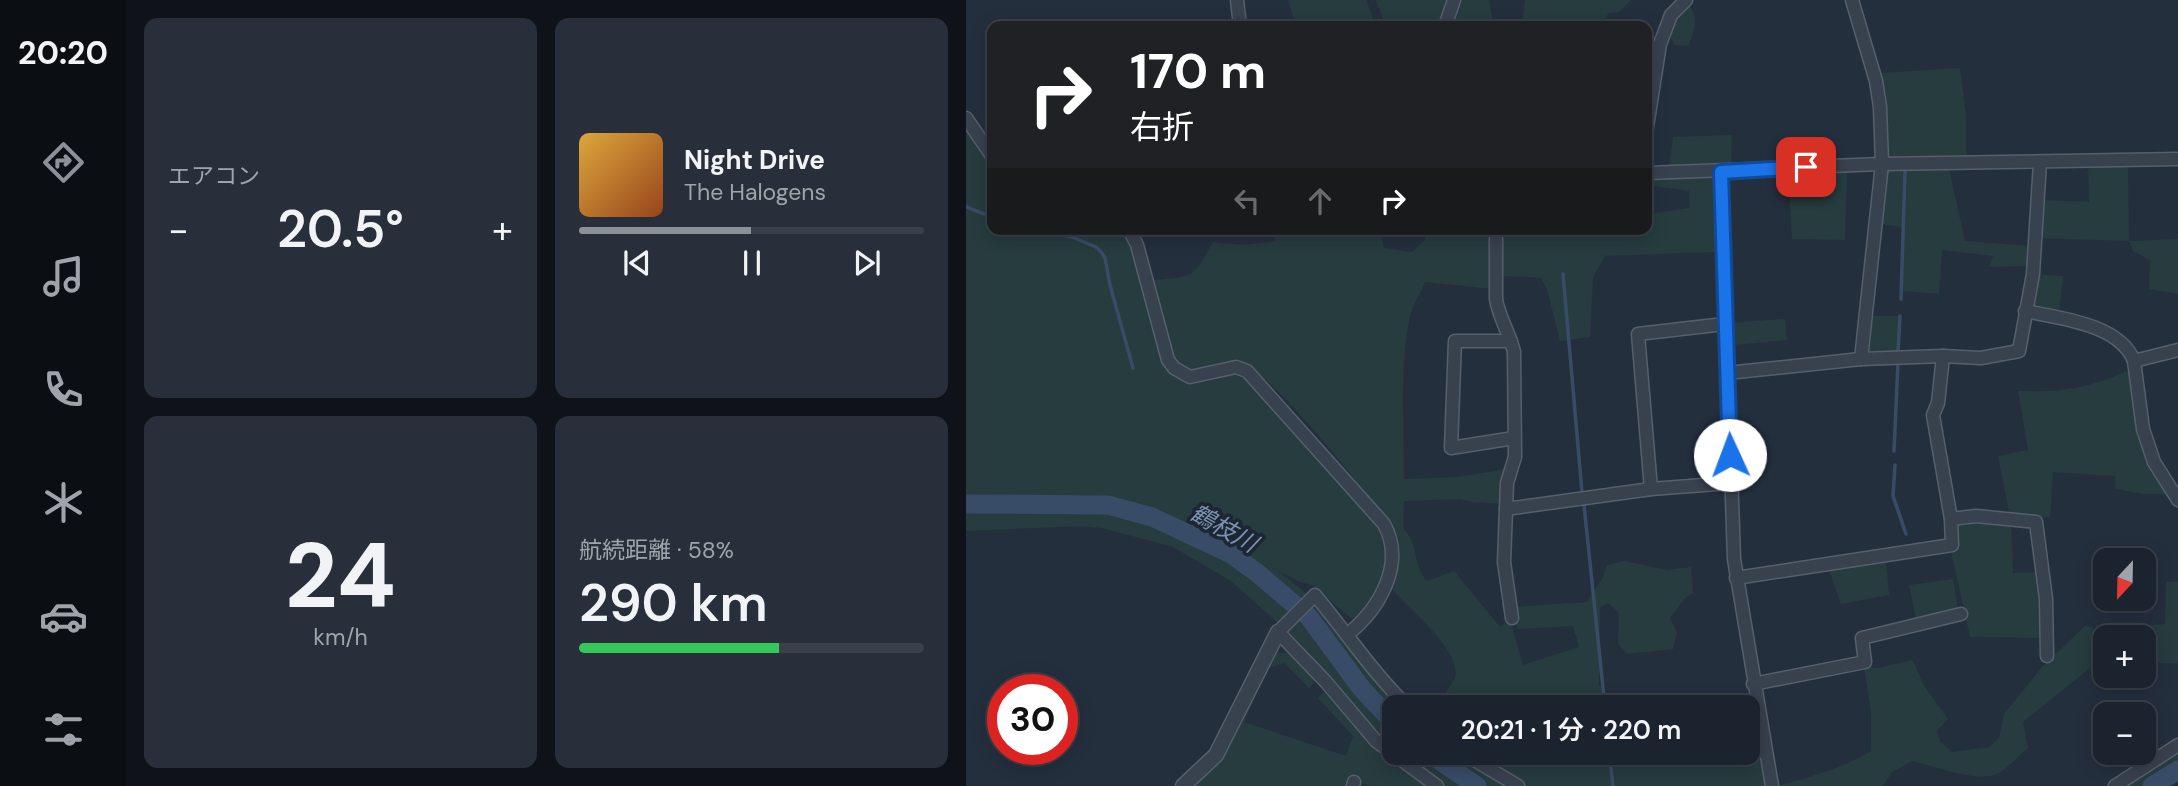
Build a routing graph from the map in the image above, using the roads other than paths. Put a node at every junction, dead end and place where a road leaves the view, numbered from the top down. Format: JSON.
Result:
{"nodes":[{"id":1,"x":1237,"y":0,"type":"edge"},
{"id":2,"x":1454,"y":0,"type":"edge"},
{"id":3,"x":1686,"y":0,"type":"edge"},
{"id":4,"x":1852,"y":0,"type":"edge"},
{"id":5,"x":1239,"y":21,"type":"edge"},
{"id":6,"x":1447,"y":21,"type":"edge"},
{"id":7,"x":1652,"y":95,"type":"edge"},
{"id":8,"x":966,"y":118,"type":"edge"},
{"id":9,"x":987,"y":149,"type":"edge"},
{"id":10,"x":2178,"y":159,"type":"edge"},
{"id":11,"x":2040,"y":162,"type":"junction"},
{"id":12,"x":1882,"y":164,"type":"junction"},
{"id":13,"x":1721,"y":172,"type":"junction"},
{"id":14,"x":1652,"y":173,"type":"edge"},
{"id":15,"x":1132,"y":235,"type":"edge"},
{"id":16,"x":1496,"y":235,"type":"edge"},
{"id":17,"x":2025,"y":311,"type":"junction"},
{"id":18,"x":1724,"y":324,"type":"junction"},
{"id":19,"x":1511,"y":341,"type":"junction"},
{"id":20,"x":2178,"y":350,"type":"edge"},
{"id":21,"x":1943,"y":356,"type":"junction"},
{"id":22,"x":1861,"y":359,"type":"junction"},
{"id":23,"x":2134,"y":361,"type":"junction"},
{"id":24,"x":1727,"y":373,"type":"junction"},
{"id":25,"x":1514,"y":438,"type":"junction"},
{"id":26,"x":1730,"y":483,"type":"junction"},
{"id":27,"x":1651,"y":489,"type":"junction"},
{"id":28,"x":2178,"y":500,"type":"edge"},
{"id":29,"x":1506,"y":509,"type":"junction"},
{"id":30,"x":1951,"y":519,"type":"junction"},
{"id":31,"x":1737,"y":578,"type":"junction"},
{"id":32,"x":1961,"y":614,"type":"dead end"},
{"id":33,"x":1512,"y":618,"type":"dead end"},
{"id":34,"x":1280,"y":630,"type":"junction"},
{"id":35,"x":1348,"y":634,"type":"junction"},
{"id":36,"x":2047,"y":656,"type":"dead end"},
{"id":37,"x":1753,"y":684,"type":"junction"},
{"id":38,"x":1396,"y":695,"type":"edge"},
{"id":39,"x":2178,"y":746,"type":"edge"},
{"id":40,"x":1483,"y":765,"type":"edge"},
{"id":41,"x":1183,"y":786,"type":"edge"},
{"id":42,"x":1437,"y":786,"type":"edge"},
{"id":43,"x":1518,"y":786,"type":"edge"},
{"id":44,"x":1772,"y":786,"type":"edge"},
{"id":45,"x":2115,"y":786,"type":"edge"}],
"edges":[{"from":1,"to":5,"type":"street"},
{"from":2,"to":6,"type":"street"},
{"from":3,"to":7,"type":"street"},
{"from":4,"to":12,"type":"street"},
{"from":8,"to":9,"type":"street"},
{"from":10,"to":11,"type":"street"},
{"from":11,"to":12,"type":"street"},
{"from":11,"to":17,"type":"street"},
{"from":12,"to":13,"type":"street"},
{"from":12,"to":22,"type":"street"},
{"from":13,"to":14,"type":"street"},
{"from":13,"to":18,"type":"street"},
{"from":15,"to":35,"type":"street"},
{"from":16,"to":19,"type":"street"},
{"from":17,"to":21,"type":"street"},
{"from":17,"to":23,"type":"street"},
{"from":18,"to":24,"type":"street"},
{"from":18,"to":27,"type":"street"},
{"from":19,"to":25,"type":"street"},
{"from":19,"to":25,"type":"street"},
{"from":20,"to":23,"type":"street"},
{"from":21,"to":22,"type":"street"},
{"from":21,"to":30,"type":"street"},
{"from":22,"to":24,"type":"street"},
{"from":23,"to":28,"type":"street"},
{"from":24,"to":26,"type":"street"},
{"from":25,"to":29,"type":"street"},
{"from":26,"to":27,"type":"street"},
{"from":26,"to":31,"type":"street"},
{"from":27,"to":29,"type":"street"},
{"from":29,"to":33,"type":"street"},
{"from":30,"to":31,"type":"street"},
{"from":30,"to":36,"type":"street"},
{"from":31,"to":37,"type":"street"},
{"from":32,"to":37,"type":"street"},
{"from":34,"to":35,"type":"street"},
{"from":34,"to":41,"type":"street"},
{"from":34,"to":42,"type":"street"},
{"from":35,"to":38,"type":"street"},
{"from":37,"to":44,"type":"street"},
{"from":39,"to":45,"type":"street"},
{"from":40,"to":43,"type":"street"}]}
